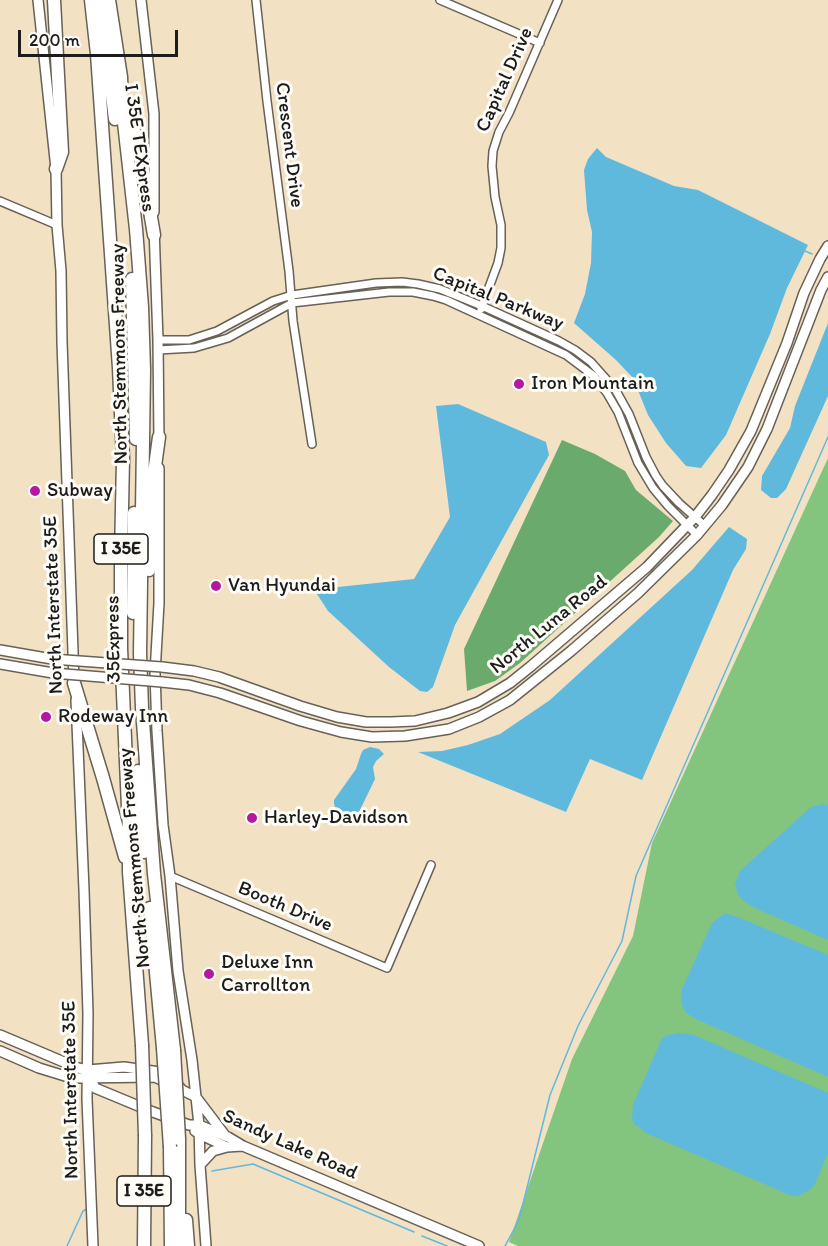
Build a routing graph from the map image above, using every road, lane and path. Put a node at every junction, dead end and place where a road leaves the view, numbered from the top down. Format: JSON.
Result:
{"nodes":[{"id":1,"x":38,"y":0,"type":"edge"},
{"id":2,"x":54,"y":0,"type":"edge"},
{"id":3,"x":91,"y":0,"type":"edge"},
{"id":4,"x":100,"y":0,"type":"edge"},
{"id":5,"x":109,"y":0,"type":"edge"},
{"id":6,"x":141,"y":0,"type":"edge"},
{"id":7,"x":256,"y":0,"type":"edge"},
{"id":8,"x":440,"y":0,"type":"edge"},
{"id":9,"x":558,"y":0,"type":"edge"},
{"id":10,"x":540,"y":43,"type":"junction"},
{"id":11,"x":121,"y":77,"type":"junction"},
{"id":12,"x":56,"y":169,"type":"junction"},
{"id":13,"x":0,"y":201,"type":"edge"},
{"id":14,"x":57,"y":225,"type":"junction"},
{"id":15,"x":154,"y":235,"type":"junction"},
{"id":16,"x":828,"y":246,"type":"edge"},
{"id":17,"x":828,"y":277,"type":"edge"},
{"id":18,"x":292,"y":295,"type":"junction"},
{"id":19,"x":132,"y":301,"type":"joint"},
{"id":20,"x":292,"y":303,"type":"junction"},
{"id":21,"x":482,"y":306,"type":"junction"},
{"id":22,"x":478,"y":315,"type":"junction"},
{"id":23,"x":158,"y":345,"type":"junction"},
{"id":24,"x":159,"y":437,"type":"junction"},
{"id":25,"x":312,"y":444,"type":"dead end"},
{"id":26,"x":695,"y":517,"type":"junction"},
{"id":27,"x":687,"y":525,"type":"junction"},
{"id":28,"x":705,"y":526,"type":"junction"},
{"id":29,"x":697,"y":535,"type":"junction"},
{"id":30,"x":0,"y":650,"type":"edge"},
{"id":31,"x":0,"y":664,"type":"edge"},
{"id":32,"x":75,"y":683,"type":"junction"},
{"id":33,"x":142,"y":708,"type":"junction"},
{"id":34,"x":431,"y":865,"type":"dead end"},
{"id":35,"x":129,"y":872,"type":"junction"},
{"id":36,"x":170,"y":876,"type":"junction"},
{"id":37,"x":0,"y":1035,"type":"edge"},
{"id":38,"x":88,"y":1039,"type":"junction"},
{"id":39,"x":169,"y":1049,"type":"junction"},
{"id":40,"x":0,"y":1051,"type":"edge"},
{"id":41,"x":67,"y":1064,"type":"junction"},
{"id":42,"x":88,"y":1075,"type":"junction"},
{"id":43,"x":196,"y":1097,"type":"junction"},
{"id":44,"x":196,"y":1128,"type":"junction"},
{"id":45,"x":225,"y":1135,"type":"junction"},
{"id":46,"x":176,"y":1146,"type":"junction"},
{"id":47,"x":243,"y":1146,"type":"junction"},
{"id":48,"x":227,"y":1147,"type":"junction"},
{"id":49,"x":200,"y":1165,"type":"junction"},
{"id":50,"x":93,"y":1246,"type":"edge"},
{"id":51,"x":144,"y":1246,"type":"edge"},
{"id":52,"x":171,"y":1246,"type":"edge"},
{"id":53,"x":179,"y":1246,"type":"edge"},
{"id":54,"x":188,"y":1246,"type":"edge"},
{"id":55,"x":206,"y":1246,"type":"edge"},
{"id":56,"x":479,"y":1246,"type":"edge"}],
"edges":[{"from":1,"to":12,"type":"main road","name":"North Interstate 35E"},
{"from":2,"to":12,"type":"highway"},
{"from":3,"to":35,"type":"highway","name":"North Stemmons Freeway","number":"I 35E"},
{"from":4,"to":19,"type":"highway","name":"I 35E TEXpress"},
{"from":5,"to":11,"type":"highway","name":"North Stemmons Freeway","number":"I 35E"},
{"from":6,"to":15,"type":"main road"},
{"from":7,"to":18,"type":"street","name":"Crescent Drive"},
{"from":8,"to":10,"type":"street"},
{"from":9,"to":10,"type":"street","name":"Capital Drive"},
{"from":10,"to":21,"type":"street","name":"Capital Drive"},
{"from":11,"to":15,"type":"highway"},
{"from":11,"to":33,"type":"highway","name":"North Stemmons Freeway","number":"I 35E"},
{"from":12,"to":14,"type":"main road","name":"North Interstate 35E"},
{"from":13,"to":14,"type":"street"},
{"from":14,"to":32,"type":"main road","name":"North Interstate 35E"},
{"from":15,"to":23,"type":"main road"},
{"from":16,"to":26,"type":"main road","name":"North Luna Road"},
{"from":17,"to":28,"type":"main road","name":"North Luna Road"},
{"from":18,"to":20,"type":"street","name":"Crescent Drive"},
{"from":18,"to":21,"type":"street","name":"Capital Parkway"},
{"from":18,"to":23,"type":"street","name":"Capital Parkway"},
{"from":19,"to":39,"type":"highway","name":"35Express"},
{"from":20,"to":22,"type":"street","name":"Capital Parkway"},
{"from":20,"to":23,"type":"street","name":"Capital Parkway"},
{"from":20,"to":25,"type":"street","name":"Crescent Drive"},
{"from":21,"to":22,"type":"street","name":"Capital Drive"},
{"from":21,"to":26,"type":"street","name":"Capital Parkway"},
{"from":22,"to":27,"type":"street","name":"Capital Parkway"},
{"from":23,"to":24,"type":"main road"},
{"from":24,"to":33,"type":"highway"},
{"from":24,"to":36,"type":"main road"},
{"from":26,"to":27,"type":"main road","name":"North Luna Road"},
{"from":26,"to":28,"type":"street","name":"Capital Parkway"},
{"from":27,"to":29,"type":"street","name":"Capital Parkway"},
{"from":27,"to":30,"type":"main road","name":"North Luna Road","bridge":true},
{"from":28,"to":29,"type":"main road","name":"North Luna Road"},
{"from":29,"to":31,"type":"main road","name":"North Luna Road","bridge":true},
{"from":32,"to":35,"type":"highway"},
{"from":32,"to":38,"type":"main road","name":"North Interstate 35E"},
{"from":33,"to":39,"type":"highway","name":"North Stemmons Freeway","number":"I 35E"},
{"from":34,"to":36,"type":"street","name":"Booth Drive"},
{"from":35,"to":51,"type":"highway","name":"North Stemmons Freeway","number":"I 35E","bridge":true},
{"from":36,"to":43,"type":"main road"},
{"from":37,"to":41,"type":"main road"},
{"from":38,"to":41,"type":"main road"},
{"from":38,"to":42,"type":"main road","name":"North Interstate 35E"},
{"from":39,"to":46,"type":"highway","name":"North Stemmons Freeway","number":"I 35E","bridge":true},
{"from":40,"to":42,"type":"main road"},
{"from":41,"to":42,"type":"main road"},
{"from":42,"to":43,"type":"main road"},
{"from":42,"to":44,"type":"main road","name":"Sandy Lake Road"},
{"from":42,"to":50,"type":"main road","name":"North Interstate 35E"},
{"from":43,"to":44,"type":"main road"},
{"from":43,"to":45,"type":"main road"},
{"from":44,"to":45,"type":"main road","name":"Sandy Lake Road"},
{"from":44,"to":48,"type":"main road"},
{"from":44,"to":49,"type":"main road"},
{"from":45,"to":47,"type":"main road","name":"Sandy Lake Road"},
{"from":46,"to":52,"type":"highway"},
{"from":46,"to":53,"type":"highway","name":"North Stemmons Freeway","number":"I 35E"},
{"from":46,"to":54,"type":"highway"},
{"from":47,"to":48,"type":"main road"},
{"from":47,"to":56,"type":"main road","name":"Sandy Lake Road"},
{"from":48,"to":49,"type":"main road"},
{"from":49,"to":55,"type":"main road"}]}
